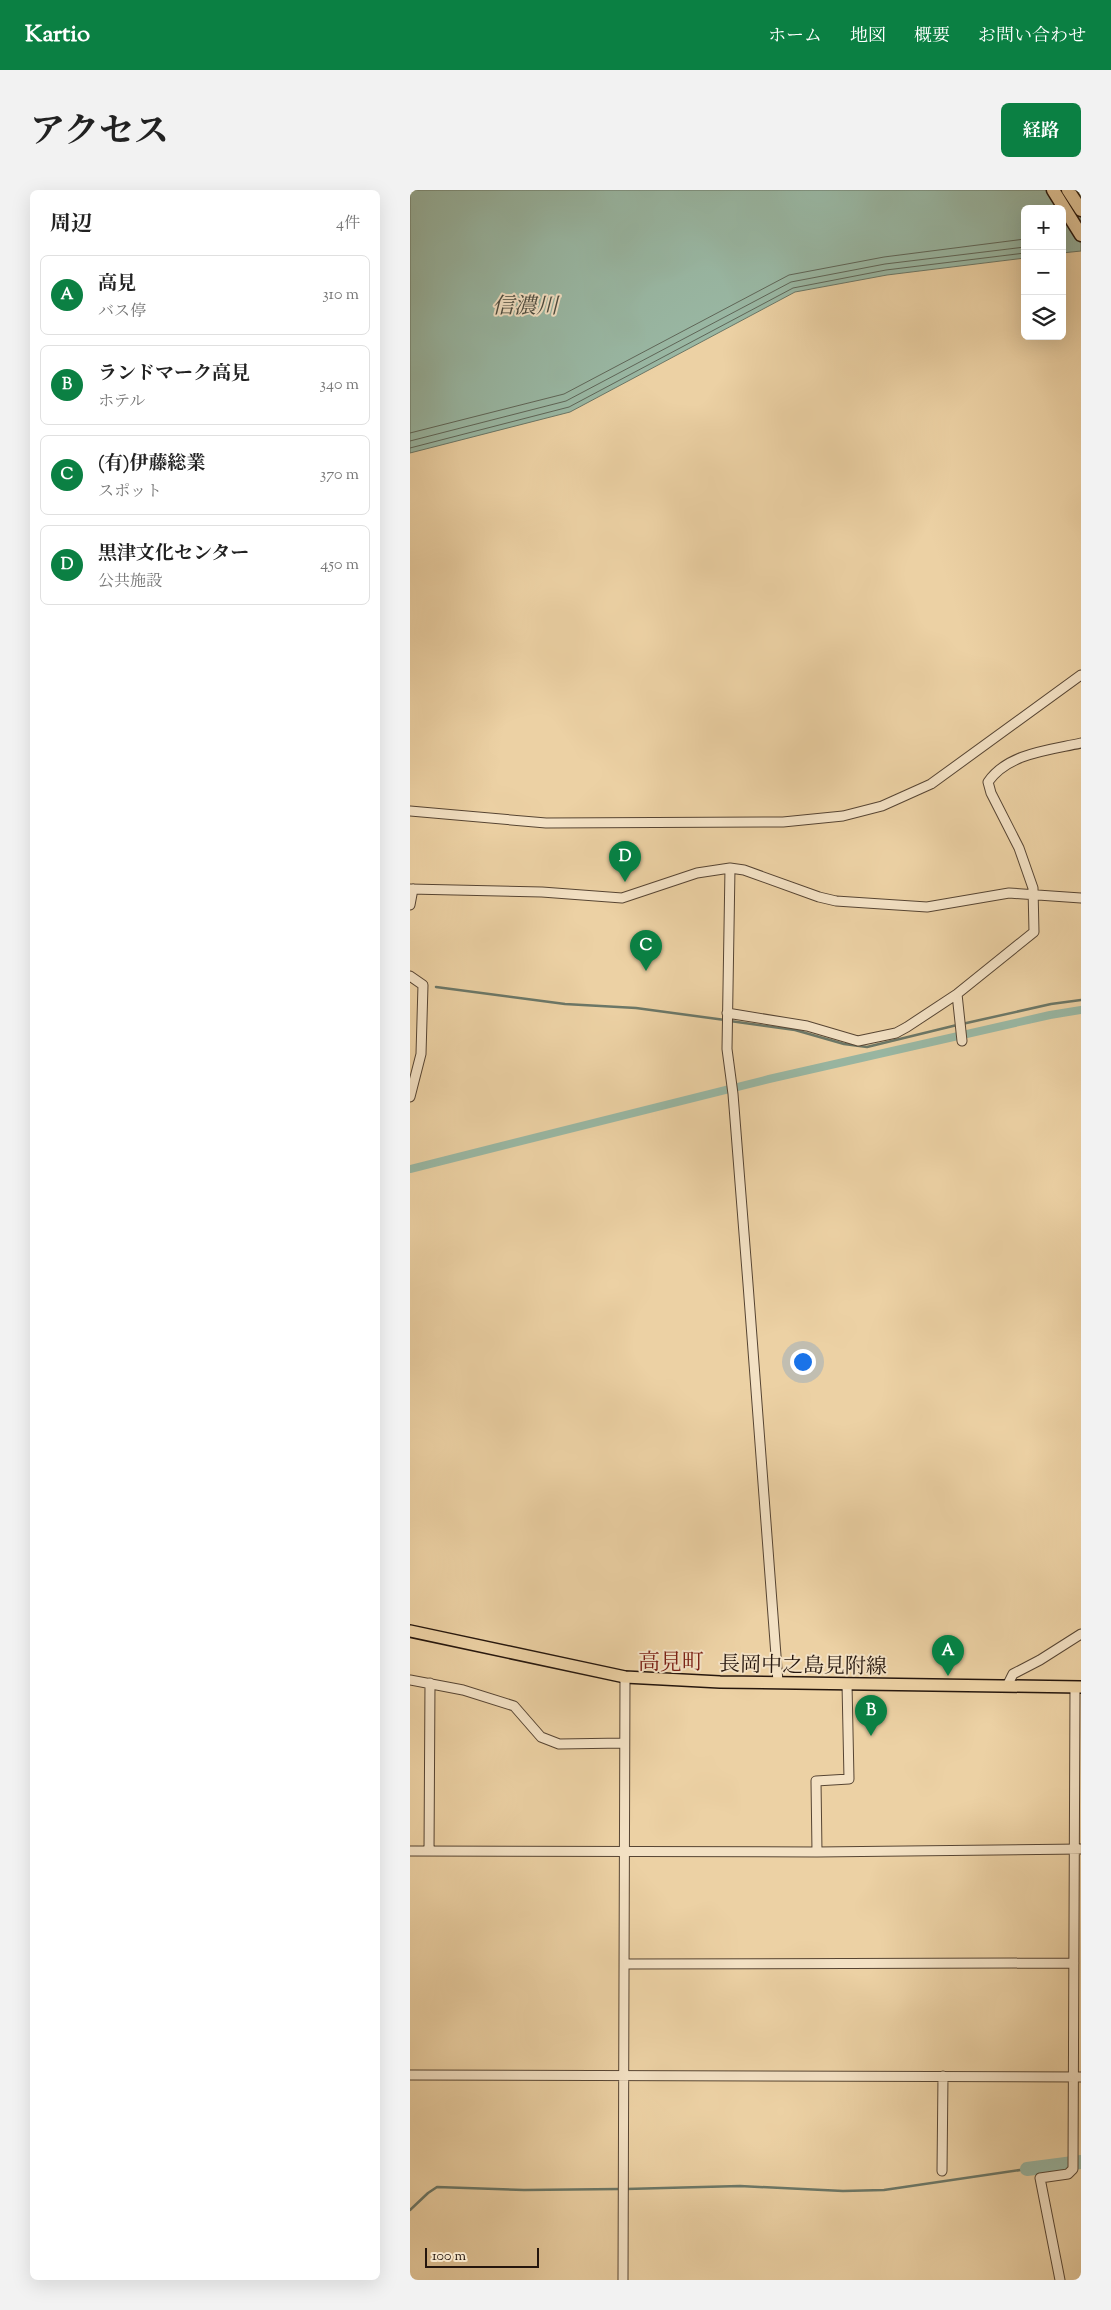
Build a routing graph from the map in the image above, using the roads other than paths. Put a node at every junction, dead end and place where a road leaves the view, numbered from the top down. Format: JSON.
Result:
{"nodes":[{"id":1,"x":1053,"y":190,"type":"edge"},
{"id":2,"x":1068,"y":190,"type":"edge"},
{"id":3,"x":1081,"y":210,"type":"edge"},
{"id":4,"x":1081,"y":235,"type":"edge"},
{"id":5,"x":1081,"y":676,"type":"edge"},
{"id":6,"x":1081,"y":743,"type":"edge"},
{"id":7,"x":410,"y":811,"type":"edge"},
{"id":8,"x":730,"y":868,"type":"junction"},
{"id":9,"x":412,"y":889,"type":"edge"},
{"id":10,"x":1034,"y":894,"type":"junction"},
{"id":11,"x":1081,"y":898,"type":"edge"},
{"id":12,"x":410,"y":905,"type":"edge"},
{"id":13,"x":410,"y":976,"type":"edge"},
{"id":14,"x":957,"y":994,"type":"junction"},
{"id":15,"x":727,"y":1013,"type":"junction"},
{"id":16,"x":962,"y":1041,"type":"dead end"},
{"id":17,"x":410,"y":1097,"type":"edge"},
{"id":18,"x":410,"y":1631,"type":"edge"},
{"id":19,"x":1081,"y":1634,"type":"edge"},
{"id":20,"x":625,"y":1677,"type":"junction"},
{"id":21,"x":410,"y":1680,"type":"edge"},
{"id":22,"x":778,"y":1682,"type":"junction"},
{"id":23,"x":430,"y":1683,"type":"junction"},
{"id":24,"x":847,"y":1684,"type":"junction"},
{"id":25,"x":1007,"y":1686,"type":"junction"},
{"id":26,"x":1078,"y":1687,"type":"edge"},
{"id":27,"x":624,"y":1743,"type":"junction"},
{"id":28,"x":1078,"y":1849,"type":"edge"},
{"id":29,"x":410,"y":1851,"type":"edge"},
{"id":30,"x":429,"y":1851,"type":"junction"},
{"id":31,"x":624,"y":1852,"type":"junction"},
{"id":32,"x":817,"y":1852,"type":"junction"},
{"id":33,"x":1074,"y":1963,"type":"junction"},
{"id":34,"x":624,"y":1964,"type":"junction"},
{"id":35,"x":410,"y":2075,"type":"edge"},
{"id":36,"x":623,"y":2076,"type":"junction"},
{"id":37,"x":943,"y":2076,"type":"junction"},
{"id":38,"x":1078,"y":2077,"type":"edge"},
{"id":39,"x":942,"y":2171,"type":"dead end"},
{"id":40,"x":623,"y":2280,"type":"edge"},
{"id":41,"x":1060,"y":2280,"type":"edge"}],
"edges":[{"from":1,"to":4,"type":"highway"},
{"from":2,"to":3,"type":"highway"},
{"from":5,"to":7,"type":"street"},
{"from":6,"to":10,"type":"street"},
{"from":8,"to":9,"type":"street"},
{"from":8,"to":10,"type":"street"},
{"from":8,"to":15,"type":"street"},
{"from":9,"to":12,"type":"street"},
{"from":10,"to":11,"type":"street"},
{"from":10,"to":14,"type":"street"},
{"from":13,"to":17,"type":"street"},
{"from":14,"to":15,"type":"street"},
{"from":14,"to":16,"type":"street"},
{"from":15,"to":22,"type":"street"},
{"from":18,"to":20,"type":"main road","name":"長岡中之島見附線"},
{"from":19,"to":25,"type":"street"},
{"from":20,"to":22,"type":"main road","name":"長岡中之島見附線"},
{"from":20,"to":27,"type":"street"},
{"from":21,"to":23,"type":"street"},
{"from":22,"to":24,"type":"main road","name":"長岡中之島見附線"},
{"from":23,"to":27,"type":"street"},
{"from":23,"to":30,"type":"street"},
{"from":24,"to":25,"type":"main road","name":"長岡中之島見附線"},
{"from":24,"to":32,"type":"street"},
{"from":25,"to":26,"type":"main road","name":"長岡中之島見附線"},
{"from":26,"to":28,"type":"street"},
{"from":27,"to":31,"type":"street"},
{"from":28,"to":32,"type":"street"},
{"from":28,"to":33,"type":"street"},
{"from":29,"to":30,"type":"street"},
{"from":30,"to":31,"type":"street"},
{"from":31,"to":32,"type":"street"},
{"from":31,"to":34,"type":"street"},
{"from":33,"to":34,"type":"street"},
{"from":33,"to":38,"type":"street"},
{"from":34,"to":36,"type":"street"},
{"from":35,"to":36,"type":"street"},
{"from":36,"to":37,"type":"street"},
{"from":36,"to":40,"type":"street"},
{"from":37,"to":38,"type":"street"},
{"from":37,"to":39,"type":"street"},
{"from":38,"to":41,"type":"street"}]}
